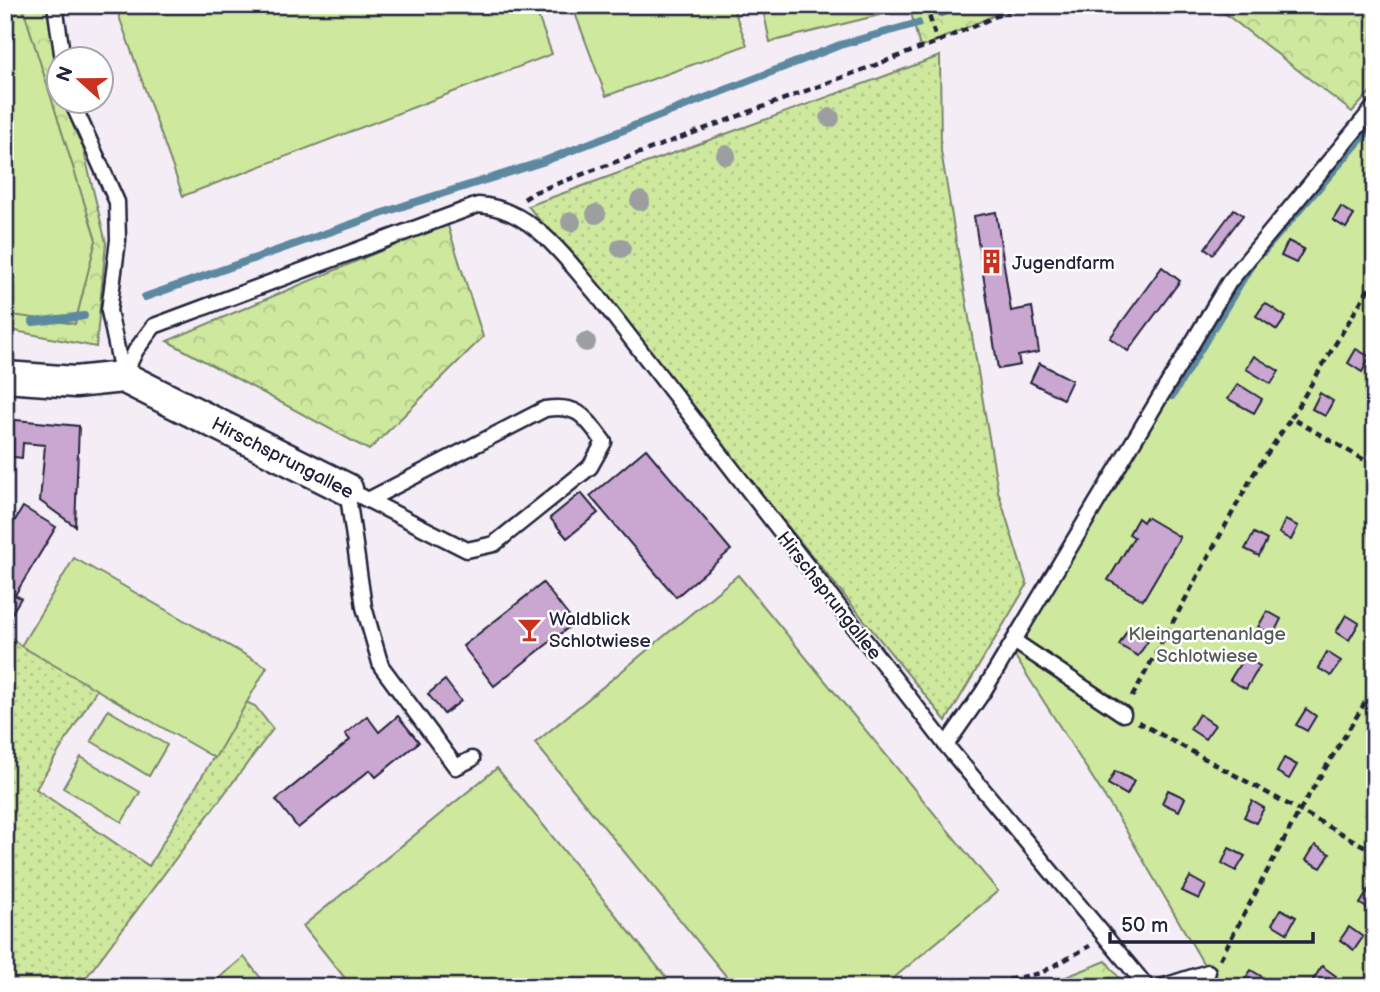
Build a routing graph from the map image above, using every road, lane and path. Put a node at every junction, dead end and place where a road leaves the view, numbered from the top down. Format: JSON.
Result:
{"nodes":[{"id":1,"x":55,"y":5,"type":"edge"},
{"id":2,"x":926,"y":5,"type":"edge"},
{"id":3,"x":1022,"y":5,"type":"edge"},
{"id":4,"x":937,"y":42,"type":"junction"},
{"id":5,"x":61,"y":46,"type":"edge"},
{"id":6,"x":1375,"y":106,"type":"edge"},
{"id":7,"x":78,"y":116,"type":"edge"},
{"id":8,"x":508,"y":210,"type":"junction"},
{"id":9,"x":1375,"y":278,"type":"edge"},
{"id":10,"x":5,"y":377,"type":"edge"},
{"id":11,"x":123,"y":377,"type":"junction"},
{"id":12,"x":1291,"y":418,"type":"junction"},
{"id":13,"x":1375,"y":466,"type":"edge"},
{"id":14,"x":357,"y":494,"type":"junction"},
{"id":15,"x":1014,"y":641,"type":"junction"},
{"id":16,"x":1375,"y":686,"type":"edge"},
{"id":17,"x":1123,"y":714,"type":"junction"},
{"id":18,"x":946,"y":745,"type":"junction"},
{"id":19,"x":472,"y":759,"type":"dead end"},
{"id":20,"x":1300,"y":810,"type":"junction"},
{"id":21,"x":1375,"y":852,"type":"edge"},
{"id":22,"x":1106,"y":936,"type":"junction"},
{"id":23,"x":1208,"y":972,"type":"joint"},
{"id":24,"x":973,"y":987,"type":"edge"},
{"id":25,"x":1147,"y":987,"type":"edge"},
{"id":26,"x":1161,"y":987,"type":"edge"}],
"edges":[{"from":1,"to":5,"type":"lane"},
{"from":2,"to":4,"type":"path"},
{"from":3,"to":4,"type":"path"},
{"from":4,"to":8,"type":"path"},
{"from":6,"to":15,"type":"lane"},
{"from":7,"to":11,"type":"lane"},
{"from":8,"to":11,"type":"lane"},
{"from":8,"to":18,"type":"lane","name":"Hirschsprungallee"},
{"from":9,"to":12,"type":"path"},
{"from":10,"to":11,"type":"street"},
{"from":11,"to":14,"type":"street","name":"Hirschsprungallee"},
{"from":12,"to":13,"type":"path"},
{"from":12,"to":17,"type":"path"},
{"from":14,"to":14,"type":"lane","name":"Hirschsprungallee"},
{"from":14,"to":19,"type":"lane"},
{"from":15,"to":17,"type":"lane"},
{"from":15,"to":18,"type":"lane"},
{"from":16,"to":20,"type":"path"},
{"from":17,"to":20,"type":"path"},
{"from":18,"to":22,"type":"lane","name":"Hirschsprungallee"},
{"from":20,"to":21,"type":"path"},
{"from":20,"to":23,"type":"path"},
{"from":22,"to":24,"type":"path"},
{"from":22,"to":25,"type":"lane","name":"Hirschsprungallee"},
{"from":23,"to":26,"type":"lane"}]}
